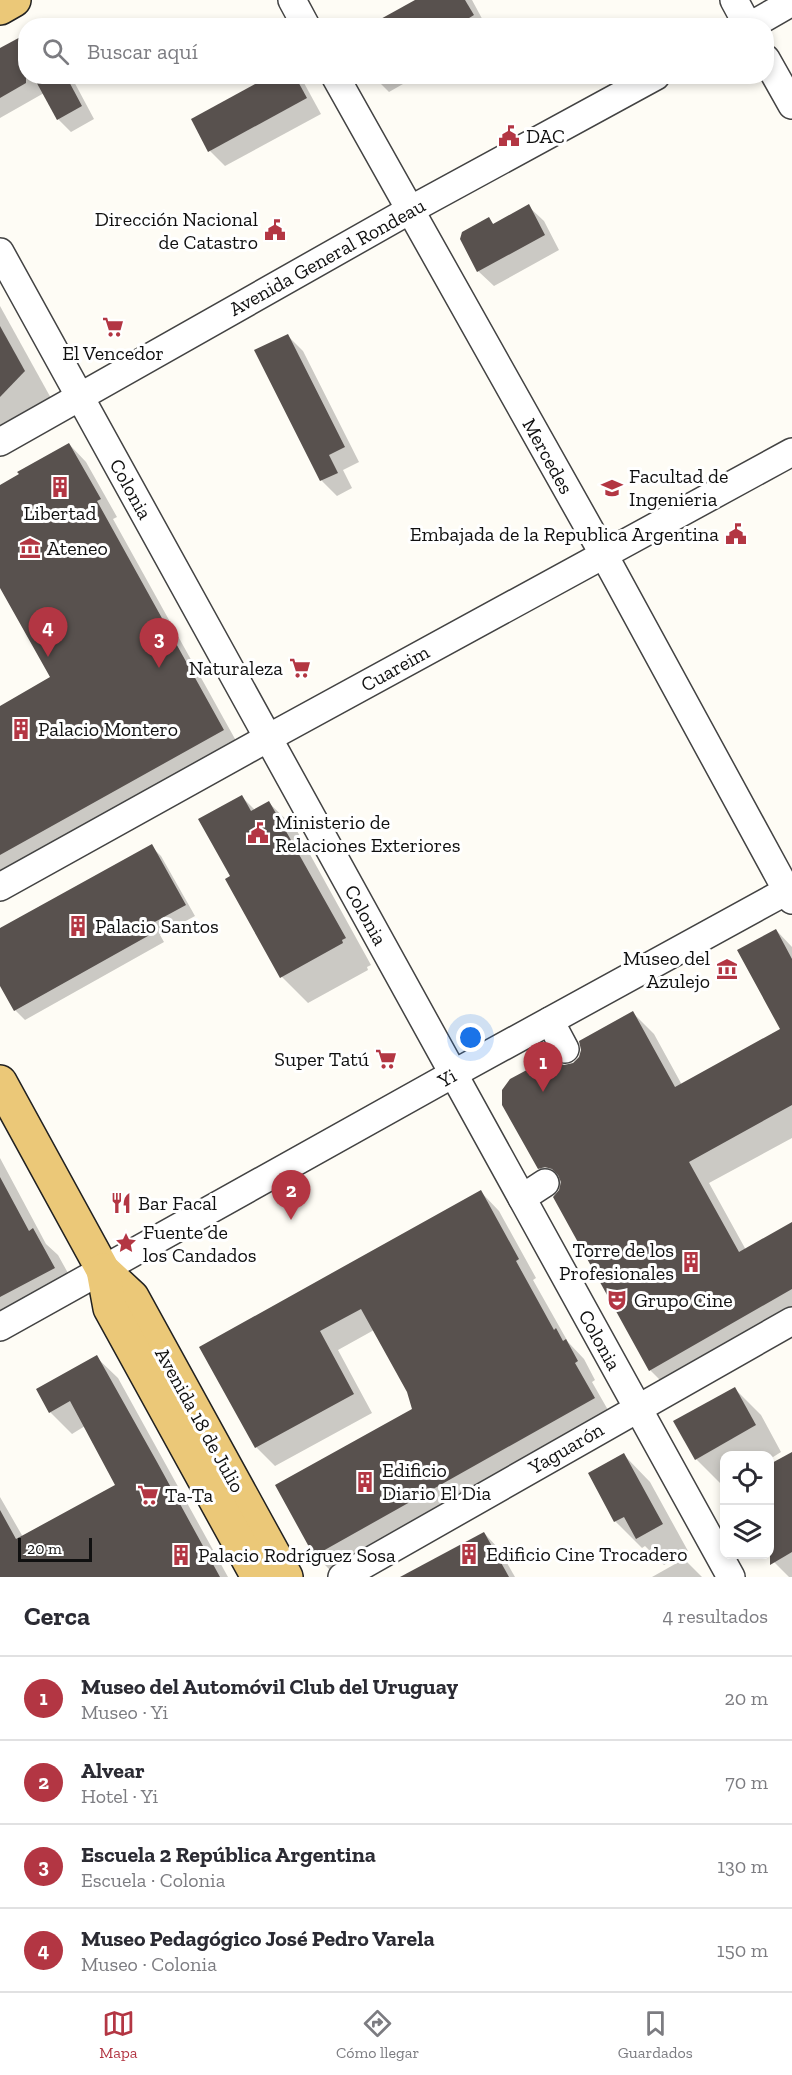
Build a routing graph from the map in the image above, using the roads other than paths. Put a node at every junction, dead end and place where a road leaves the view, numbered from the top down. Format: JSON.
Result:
{"nodes":[{"id":1,"x":14,"y":0,"type":"edge"},
{"id":2,"x":292,"y":0,"type":"edge"},
{"id":3,"x":734,"y":0,"type":"edge"},
{"id":4,"x":792,"y":2,"type":"edge"},
{"id":5,"x":0,"y":8,"type":"edge"},
{"id":6,"x":302,"y":18,"type":"edge"},
{"id":7,"x":744,"y":18,"type":"edge"},
{"id":8,"x":763,"y":18,"type":"edge"},
{"id":9,"x":774,"y":73,"type":"edge"},
{"id":10,"x":339,"y":84,"type":"edge"},
{"id":11,"x":642,"y":84,"type":"edge"},
{"id":12,"x":792,"y":105,"type":"edge"},
{"id":13,"x":410,"y":210,"type":"junction"},
{"id":14,"x":0,"y":252,"type":"edge"},
{"id":15,"x":80,"y":397,"type":"junction"},
{"id":16,"x":0,"y":442,"type":"edge"},
{"id":17,"x":792,"y":452,"type":"edge"},
{"id":18,"x":604,"y":555,"type":"junction"},
{"id":19,"x":268,"y":738,"type":"junction"},
{"id":20,"x":0,"y":887,"type":"edge"},
{"id":21,"x":790,"y":893,"type":"edge"},
{"id":22,"x":550,"y":1021,"type":"junction"},
{"id":23,"x":565,"y":1049,"type":"dead end"},
{"id":24,"x":453,"y":1074,"type":"junction"},
{"id":25,"x":0,"y":1082,"type":"edge"},
{"id":26,"x":545,"y":1183,"type":"dead end"},
{"id":27,"x":522,"y":1198,"type":"junction"},
{"id":28,"x":103,"y":1270,"type":"junction"},
{"id":29,"x":792,"y":1321,"type":"edge"},
{"id":30,"x":0,"y":1327,"type":"edge"},
{"id":31,"x":638,"y":1407,"type":"junction"},
{"id":32,"x":258,"y":1577,"type":"edge"},
{"id":33,"x":286,"y":1577,"type":"edge"},
{"id":34,"x":342,"y":1577,"type":"edge"},
{"id":35,"x":731,"y":1577,"type":"edge"}],
"edges":[{"from":1,"to":5,"type":"main road"},
{"from":2,"to":6,"type":"street"},
{"from":3,"to":7,"type":"street"},
{"from":4,"to":8,"type":"street"},
{"from":9,"to":12,"type":"street"},
{"from":10,"to":13,"type":"street","name":"Mercedes"},
{"from":11,"to":13,"type":"street","name":"Avenida General Rondeau"},
{"from":13,"to":15,"type":"street","name":"Avenida General Rondeau"},
{"from":13,"to":18,"type":"street","name":"Mercedes"},
{"from":14,"to":15,"type":"street","name":"Colonia"},
{"from":15,"to":16,"type":"street","name":"Avenida General Rondeau"},
{"from":15,"to":19,"type":"street","name":"Colonia"},
{"from":17,"to":18,"type":"street","name":"Cuareim"},
{"from":18,"to":19,"type":"street","name":"Cuareim"},
{"from":18,"to":21,"type":"street","name":"Mercedes"},
{"from":19,"to":20,"type":"street","name":"Cuareim"},
{"from":19,"to":24,"type":"street","name":"Colonia"},
{"from":21,"to":22,"type":"street","name":"Yi"},
{"from":22,"to":23,"type":"street"},
{"from":22,"to":24,"type":"street","name":"Yi"},
{"from":24,"to":27,"type":"street","name":"Colonia"},
{"from":24,"to":28,"type":"street","name":"Yi"},
{"from":25,"to":28,"type":"main road","name":"Avenida 18 de Julio"},
{"from":26,"to":27,"type":"street"},
{"from":27,"to":31,"type":"street","name":"Colonia"},
{"from":28,"to":30,"type":"street","name":"Yi"},
{"from":28,"to":32,"type":"main road","name":"Avenida 18 de Julio"},
{"from":28,"to":33,"type":"main road","name":"Avenida 18 de Julio"},
{"from":29,"to":31,"type":"street","name":"Yaguarón"},
{"from":31,"to":34,"type":"street","name":"Yaguarón"},
{"from":31,"to":35,"type":"street","name":"Colonia"}]}
